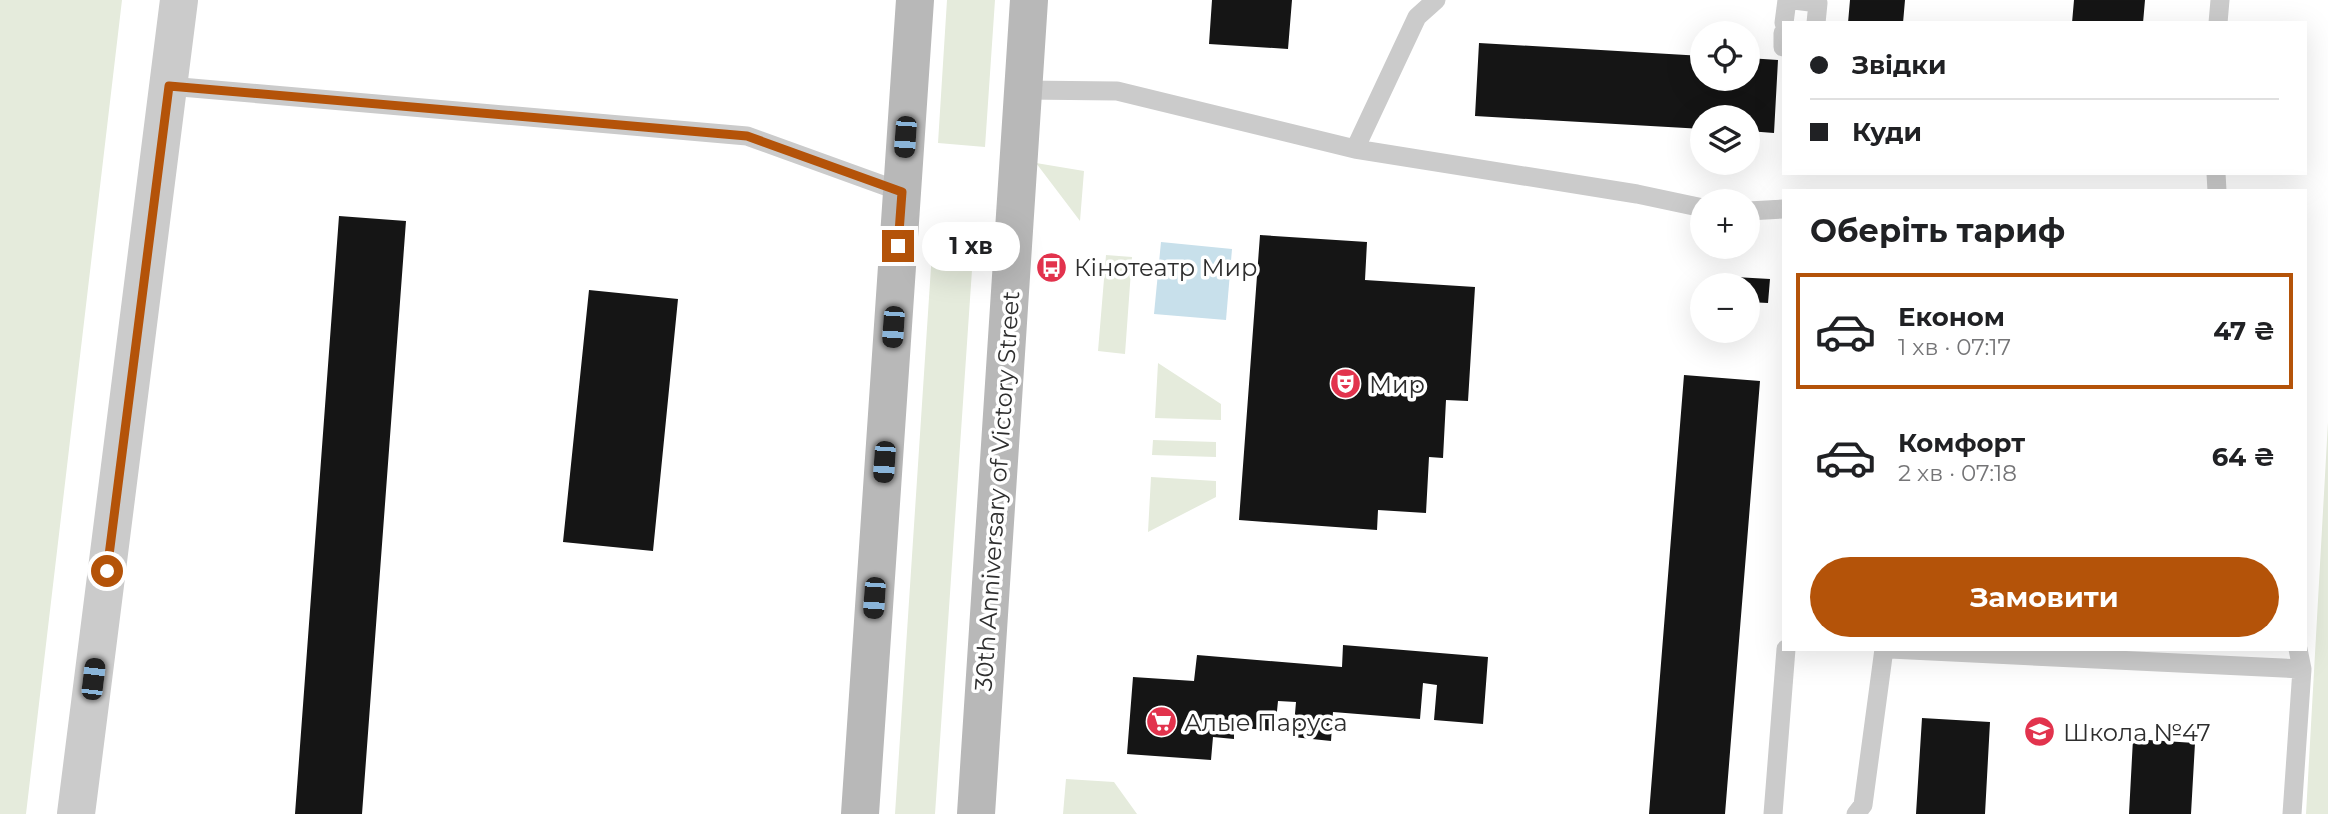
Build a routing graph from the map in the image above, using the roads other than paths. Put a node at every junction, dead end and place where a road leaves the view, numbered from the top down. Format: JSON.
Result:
{"nodes":[{"id":1,"x":179,"y":0,"type":"edge"},
{"id":2,"x":915,"y":0,"type":"edge"},
{"id":3,"x":1029,"y":0,"type":"edge"},
{"id":4,"x":1436,"y":0,"type":"edge"},
{"id":5,"x":1787,"y":0,"type":"edge"},
{"id":6,"x":1794,"y":0,"type":"edge"},
{"id":7,"x":2220,"y":0,"type":"edge"},
{"id":8,"x":1418,"y":9,"type":"edge"},
{"id":9,"x":1784,"y":21,"type":"edge"},
{"id":10,"x":1816,"y":21,"type":"edge"},
{"id":11,"x":2218,"y":21,"type":"edge"},
{"id":12,"x":169,"y":86,"type":"junction"},
{"id":13,"x":1023,"y":90,"type":"junction"},
{"id":14,"x":1355,"y":149,"type":"junction"},
{"id":15,"x":902,"y":192,"type":"junction"},
{"id":16,"x":1690,"y":205,"type":"edge"},
{"id":17,"x":1782,"y":209,"type":"edge"},
{"id":18,"x":1760,"y":210,"type":"edge"},
{"id":19,"x":1786,"y":651,"type":"edge"},
{"id":20,"x":1884,"y":651,"type":"edge"},
{"id":21,"x":1931,"y":651,"type":"edge"},
{"id":22,"x":2298,"y":651,"type":"edge"},
{"id":23,"x":2302,"y":669,"type":"junction"},
{"id":24,"x":76,"y":814,"type":"edge"},
{"id":25,"x":860,"y":814,"type":"edge"},
{"id":26,"x":976,"y":814,"type":"edge"},
{"id":27,"x":1773,"y":814,"type":"edge"},
{"id":28,"x":1856,"y":814,"type":"edge"},
{"id":29,"x":2292,"y":814,"type":"edge"}],
"edges":[{"from":1,"to":12,"type":"street"},
{"from":2,"to":15,"type":"street"},
{"from":3,"to":13,"type":"street","name":"30th Anniversary of Victory Street"},
{"from":4,"to":8,"type":"lane"},
{"from":5,"to":9,"type":"lane"},
{"from":6,"to":10,"type":"lane"},
{"from":7,"to":11,"type":"lane"},
{"from":8,"to":14,"type":"lane"},
{"from":12,"to":15,"type":"lane"},
{"from":12,"to":24,"type":"street"},
{"from":13,"to":14,"type":"lane"},
{"from":13,"to":26,"type":"street","name":"30th Anniversary of Victory Street"},
{"from":14,"to":16,"type":"lane"},
{"from":15,"to":25,"type":"street"},
{"from":17,"to":18,"type":"lane"},
{"from":19,"to":27,"type":"lane"},
{"from":20,"to":28,"type":"lane"},
{"from":21,"to":23,"type":"lane"},
{"from":22,"to":23,"type":"lane"},
{"from":23,"to":29,"type":"lane"}]}
